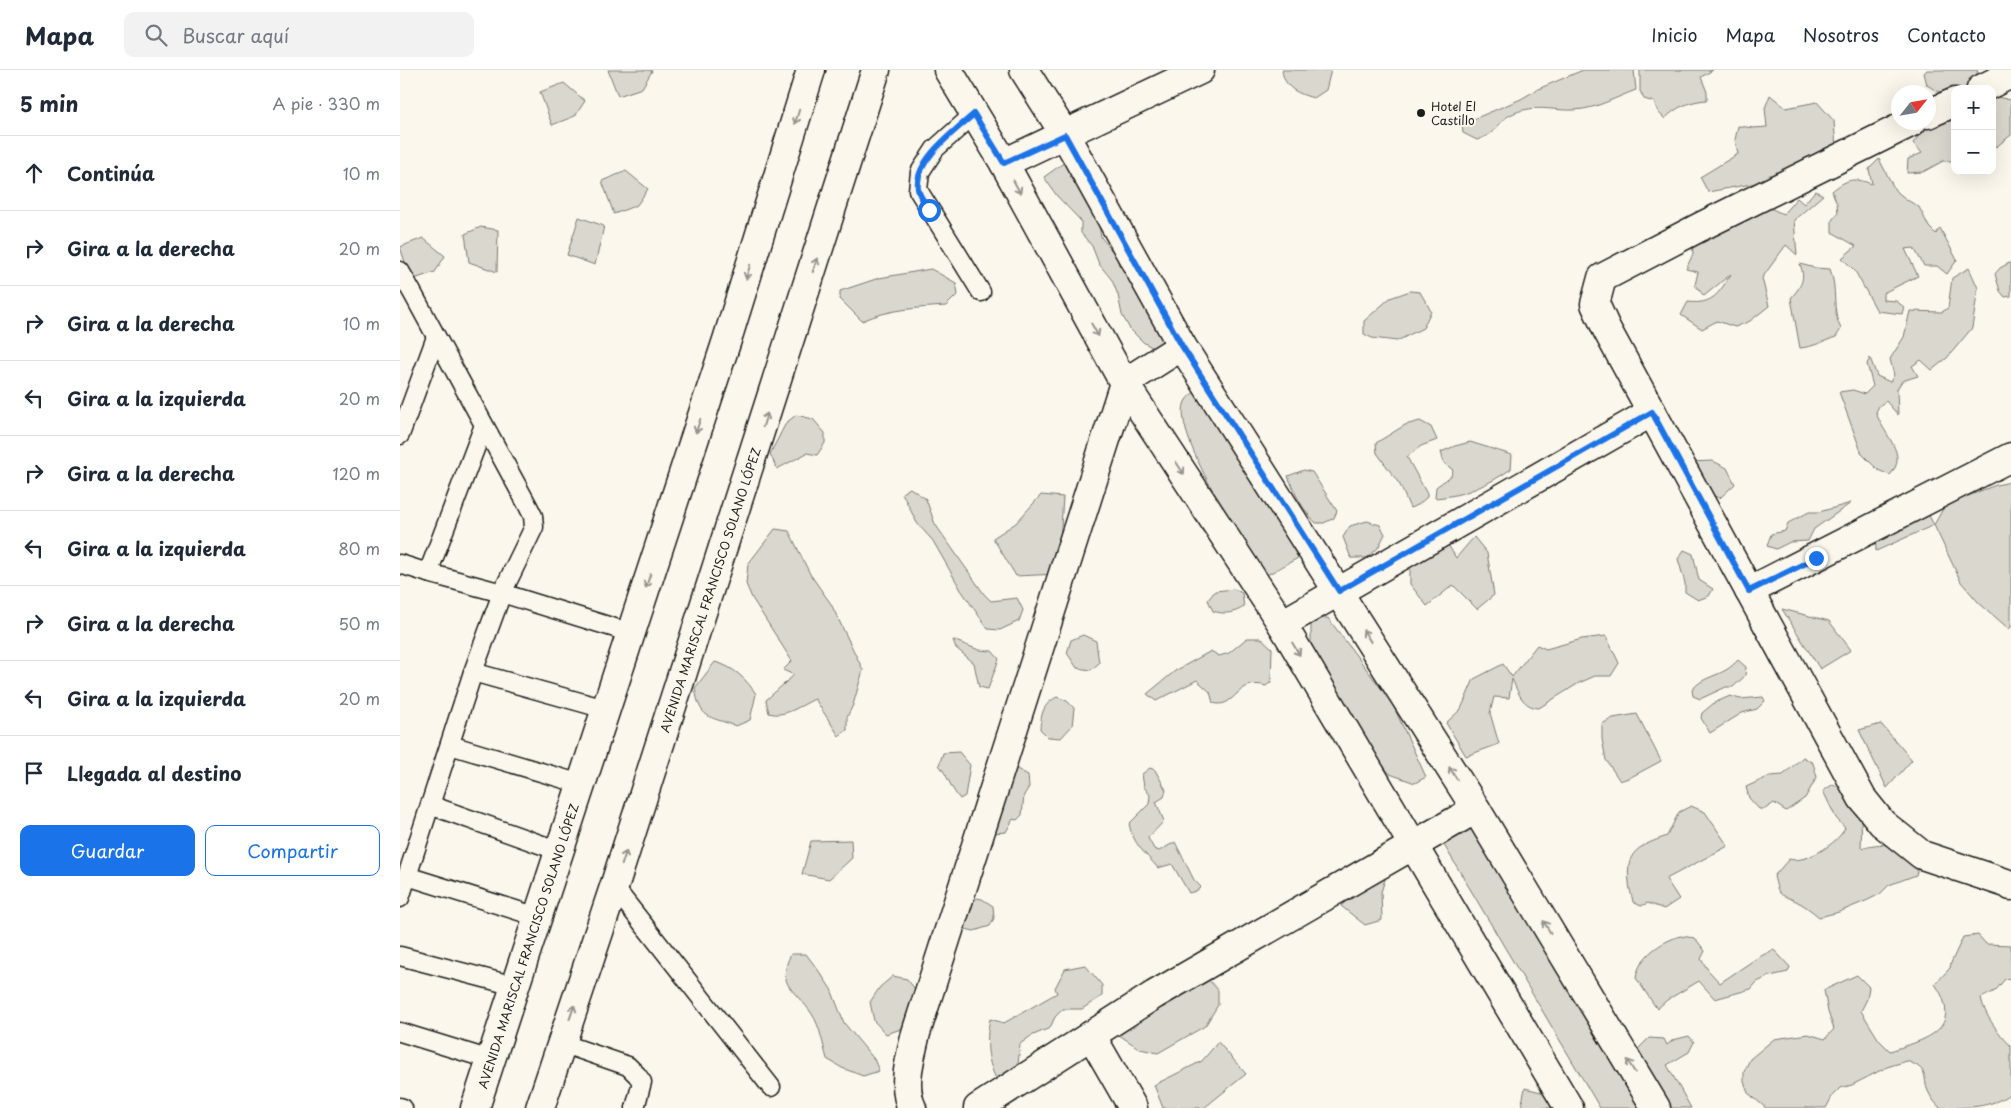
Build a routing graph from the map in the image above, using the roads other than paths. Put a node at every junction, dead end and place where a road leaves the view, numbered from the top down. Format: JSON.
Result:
{"nodes":[{"id":1,"x":811,"y":70,"type":"edge"},
{"id":2,"x":876,"y":70,"type":"edge"},
{"id":3,"x":948,"y":70,"type":"edge"},
{"id":4,"x":1024,"y":70,"type":"edge"},
{"id":5,"x":1200,"y":70,"type":"edge"},
{"id":6,"x":2008,"y":74,"type":"edge"},
{"id":7,"x":1988,"y":85,"type":"edge"},
{"id":8,"x":1951,"y":104,"type":"edge"},
{"id":9,"x":1936,"y":110,"type":"edge"},
{"id":10,"x":974,"y":114,"type":"junction"},
{"id":11,"x":1896,"y":130,"type":"edge"},
{"id":12,"x":1065,"y":135,"type":"junction"},
{"id":13,"x":1004,"y":163,"type":"junction"},
{"id":14,"x":400,"y":271,"type":"edge"},
{"id":15,"x":981,"y":292,"type":"dead end"},
{"id":16,"x":436,"y":337,"type":"junction"},
{"id":17,"x":1182,"y":346,"type":"junction"},
{"id":18,"x":1124,"y":382,"type":"junction"},
{"id":19,"x":1652,"y":412,"type":"junction"},
{"id":20,"x":484,"y":424,"type":"junction"},
{"id":21,"x":400,"y":435,"type":"edge"},
{"id":22,"x":2011,"y":458,"type":"edge"},
{"id":23,"x":400,"y":564,"type":"edge"},
{"id":24,"x":428,"y":573,"type":"junction"},
{"id":25,"x":1339,"y":591,"type":"junction"},
{"id":26,"x":1749,"y":591,"type":"junction"},
{"id":27,"x":502,"y":593,"type":"junction"},
{"id":28,"x":1282,"y":624,"type":"junction"},
{"id":29,"x":631,"y":633,"type":"junction"},
{"id":30,"x":473,"y":672,"type":"junction"},
{"id":31,"x":606,"y":709,"type":"junction"},
{"id":32,"x":450,"y":745,"type":"junction"},
{"id":33,"x":581,"y":784,"type":"junction"},
{"id":34,"x":430,"y":804,"type":"junction"},
{"id":35,"x":1476,"y":809,"type":"junction"},
{"id":36,"x":1413,"y":846,"type":"junction"},
{"id":37,"x":559,"y":851,"type":"junction"},
{"id":38,"x":407,"y":876,"type":"junction"},
{"id":39,"x":2010,"y":884,"type":"edge"},
{"id":40,"x":614,"y":887,"type":"junction"},
{"id":41,"x":400,"y":898,"type":"edge"},
{"id":42,"x":538,"y":917,"type":"junction"},
{"id":43,"x":400,"y":956,"type":"edge"},
{"id":44,"x":515,"y":986,"type":"junction"},
{"id":45,"x":400,"y":1032,"type":"edge"},
{"id":46,"x":1091,"y":1034,"type":"junction"},
{"id":47,"x":562,"y":1044,"type":"junction"},
{"id":48,"x":491,"y":1060,"type":"junction"},
{"id":49,"x":771,"y":1087,"type":"dead end"},
{"id":50,"x":475,"y":1108,"type":"edge"},
{"id":51,"x":540,"y":1108,"type":"edge"},
{"id":52,"x":635,"y":1108,"type":"edge"},
{"id":53,"x":912,"y":1108,"type":"edge"},
{"id":54,"x":978,"y":1108,"type":"edge"},
{"id":55,"x":1134,"y":1108,"type":"edge"},
{"id":56,"x":1569,"y":1108,"type":"edge"},
{"id":57,"x":1656,"y":1108,"type":"edge"}],
"edges":[{"from":1,"to":29,"type":"street","name":"AVENIDA MARISCAL FRANCISCO SOLANO LÓPEZ","one_way":true},
{"from":40,"to":2,"type":"street","name":"AVENIDA MARISCAL FRANCISCO SOLANO LÓPEZ","one_way":true},
{"from":3,"to":10,"type":"street"},
{"from":4,"to":12,"type":"street"},
{"from":5,"to":12,"type":"street"},
{"from":6,"to":7,"type":"street"},
{"from":8,"to":9,"type":"street"},
{"from":10,"to":13,"type":"street"},
{"from":10,"to":15,"type":"lane"},
{"from":11,"to":19,"type":"street"},
{"from":12,"to":13,"type":"street"},
{"from":12,"to":17,"type":"street"},
{"from":13,"to":18,"type":"street","one_way":true},
{"from":14,"to":16,"type":"lane"},
{"from":16,"to":20,"type":"lane"},
{"from":16,"to":21,"type":"lane"},
{"from":17,"to":18,"type":"street"},
{"from":17,"to":25,"type":"street"},
{"from":18,"to":28,"type":"street","one_way":true},
{"from":18,"to":53,"type":"street"},
{"from":19,"to":25,"type":"street"},
{"from":19,"to":26,"type":"street"},
{"from":20,"to":24,"type":"lane"},
{"from":20,"to":27,"type":"lane"},
{"from":22,"to":26,"type":"street"},
{"from":23,"to":24,"type":"lane"},
{"from":24,"to":27,"type":"lane"},
{"from":25,"to":28,"type":"street"},
{"from":35,"to":25,"type":"street","one_way":true},
{"from":26,"to":39,"type":"street"},
{"from":27,"to":29,"type":"lane"},
{"from":27,"to":30,"type":"lane"},
{"from":28,"to":36,"type":"street","one_way":true},
{"from":29,"to":31,"type":"street","name":"AVENIDA MARISCAL FRANCISCO SOLANO LÓPEZ"},
{"from":30,"to":31,"type":"lane"},
{"from":30,"to":32,"type":"lane"},
{"from":31,"to":33,"type":"street","name":"AVENIDA MARISCAL FRANCISCO SOLANO LÓPEZ"},
{"from":32,"to":33,"type":"lane"},
{"from":32,"to":34,"type":"lane"},
{"from":33,"to":37,"type":"street","name":"AVENIDA MARISCAL FRANCISCO SOLANO LÓPEZ"},
{"from":34,"to":37,"type":"lane"},
{"from":34,"to":38,"type":"lane"},
{"from":35,"to":36,"type":"street"},
{"from":57,"to":35,"type":"street","one_way":true},
{"from":36,"to":46,"type":"street"},
{"from":36,"to":56,"type":"street"},
{"from":37,"to":42,"type":"street","name":"AVENIDA MARISCAL FRANCISCO SOLANO LÓPEZ"},
{"from":38,"to":41,"type":"lane"},
{"from":38,"to":42,"type":"lane"},
{"from":47,"to":40,"type":"street","name":"AVENIDA MARISCAL FRANCISCO SOLANO LÓPEZ","one_way":true},
{"from":40,"to":49,"type":"lane"},
{"from":42,"to":44,"type":"street","name":"AVENIDA MARISCAL FRANCISCO SOLANO LÓPEZ"},
{"from":43,"to":44,"type":"lane"},
{"from":44,"to":48,"type":"street","name":"AVENIDA MARISCAL FRANCISCO SOLANO LÓPEZ"},
{"from":45,"to":48,"type":"lane"},
{"from":46,"to":54,"type":"street"},
{"from":46,"to":55,"type":"street"},
{"from":47,"to":51,"type":"street","name":"AVENIDA MARISCAL FRANCISCO SOLANO LÓPEZ"},
{"from":47,"to":52,"type":"lane"},
{"from":48,"to":50,"type":"street","name":"AVENIDA MARISCAL FRANCISCO SOLANO LÓPEZ"}]}
